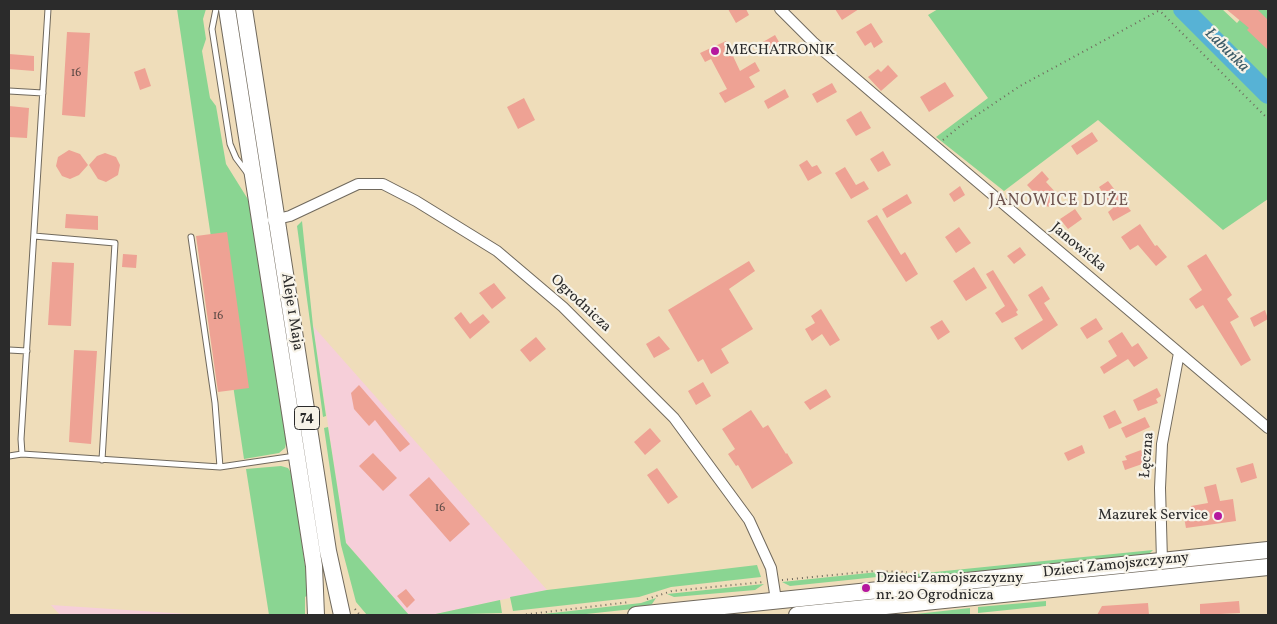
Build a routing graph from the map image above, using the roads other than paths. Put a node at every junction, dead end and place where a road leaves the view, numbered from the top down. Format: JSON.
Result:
{"nodes":[{"id":1,"x":48,"y":9,"type":"edge"},
{"id":2,"x":216,"y":9,"type":"edge"},
{"id":3,"x":227,"y":9,"type":"edge"},
{"id":4,"x":244,"y":9,"type":"edge"},
{"id":5,"x":780,"y":9,"type":"edge"},
{"id":6,"x":9,"y":91,"type":"edge"},
{"id":7,"x":43,"y":93,"type":"junction"},
{"id":8,"x":254,"y":181,"type":"junction"},
{"id":9,"x":268,"y":221,"type":"junction"},
{"id":10,"x":34,"y":236,"type":"junction"},
{"id":11,"x":191,"y":237,"type":"dead end"},
{"id":12,"x":9,"y":350,"type":"edge"},
{"id":13,"x":27,"y":351,"type":"junction"},
{"id":14,"x":1179,"y":353,"type":"junction"},
{"id":15,"x":1268,"y":428,"type":"edge"},
{"id":16,"x":22,"y":454,"type":"junction"},
{"id":17,"x":305,"y":455,"type":"junction"},
{"id":18,"x":9,"y":456,"type":"edge"},
{"id":19,"x":102,"y":460,"type":"junction"},
{"id":20,"x":220,"y":467,"type":"junction"},
{"id":21,"x":1268,"y":550,"type":"edge"},
{"id":22,"x":1162,"y":561,"type":"junction"},
{"id":23,"x":1268,"y":567,"type":"edge"},
{"id":24,"x":776,"y":600,"type":"junction"},
{"id":25,"x":636,"y":606,"type":"edge"},
{"id":26,"x":316,"y":615,"type":"edge"},
{"id":27,"x":342,"y":615,"type":"edge"},
{"id":28,"x":797,"y":615,"type":"edge"}],
"edges":[{"from":1,"to":7,"type":"lane"},
{"from":2,"to":8,"type":"lane"},
{"from":3,"to":8,"type":"main road","name":"Aleje 1 Maja","number":"74"},
{"from":4,"to":9,"type":"main road","name":"Aleje 1 Maja","number":"74"},
{"from":5,"to":14,"type":"street","name":"Janowicka"},
{"from":6,"to":7,"type":"lane"},
{"from":7,"to":10,"type":"lane"},
{"from":8,"to":9,"type":"main road","name":"Aleje 1 Maja","number":"74"},
{"from":9,"to":17,"type":"main road","name":"Aleje 1 Maja","number":"74"},
{"from":9,"to":24,"type":"street","name":"Ogrodnicza"},
{"from":10,"to":13,"type":"lane"},
{"from":10,"to":19,"type":"lane"},
{"from":11,"to":20,"type":"lane"},
{"from":12,"to":13,"type":"lane"},
{"from":13,"to":16,"type":"lane"},
{"from":14,"to":15,"type":"street","name":"Janowicka"},
{"from":14,"to":22,"type":"street","name":"Łęczna"},
{"from":16,"to":18,"type":"lane"},
{"from":16,"to":19,"type":"lane"},
{"from":17,"to":20,"type":"lane"},
{"from":17,"to":26,"type":"main road","name":"Aleje 1 Maja","number":"74"},
{"from":17,"to":27,"type":"main road","name":"Aleje 1 Maja","number":"74"},
{"from":19,"to":20,"type":"lane"},
{"from":21,"to":22,"type":"main road","name":"Dzieci Zamojszczyzny"},
{"from":22,"to":24,"type":"main road","name":"Dzieci Zamojszczyzny"},
{"from":23,"to":28,"type":"main road","name":"Dzieci Zamojszczyzny"},
{"from":24,"to":25,"type":"main road","name":"Dzieci Zamojszczyzny"}]}
